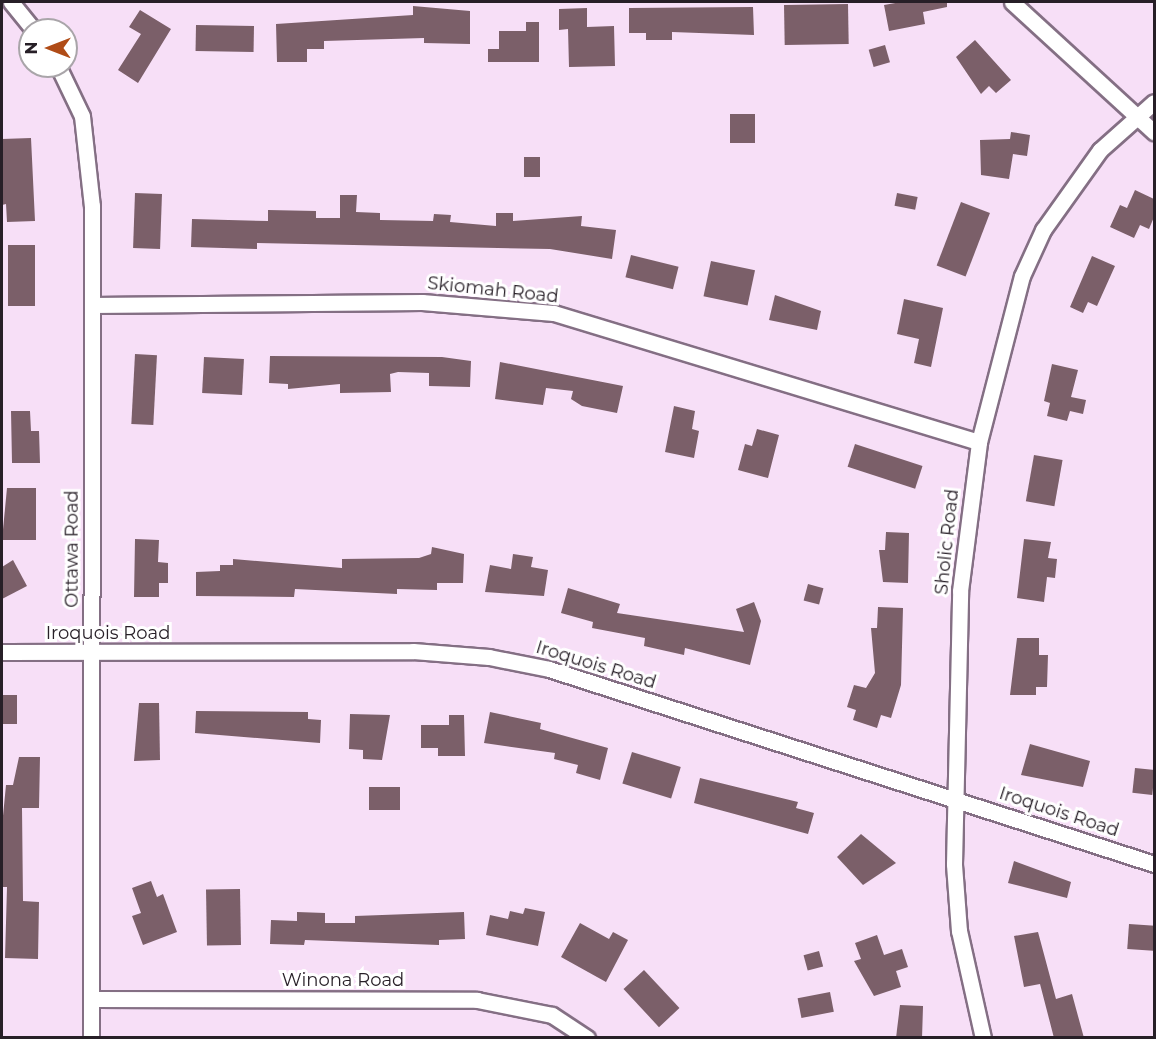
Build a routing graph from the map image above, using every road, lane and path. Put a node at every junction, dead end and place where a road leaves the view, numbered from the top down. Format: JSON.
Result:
{"nodes":[{"id":1,"x":11,"y":2,"type":"edge"},
{"id":2,"x":1012,"y":2,"type":"edge"},
{"id":3,"x":24,"y":18,"type":"edge"},
{"id":4,"x":64,"y":78,"type":"edge"},
{"id":5,"x":1155,"y":102,"type":"edge"},
{"id":6,"x":1136,"y":115,"type":"junction"},
{"id":7,"x":1155,"y":132,"type":"edge"},
{"id":8,"x":92,"y":305,"type":"junction"},
{"id":9,"x":979,"y":442,"type":"junction"},
{"id":10,"x":2,"y":652,"type":"edge"},
{"id":11,"x":91,"y":652,"type":"junction"},
{"id":12,"x":955,"y":799,"type":"junction"},
{"id":13,"x":1155,"y":864,"type":"edge"},
{"id":14,"x":91,"y":999,"type":"junction"},
{"id":15,"x":91,"y":1038,"type":"edge"},
{"id":16,"x":587,"y":1038,"type":"edge"},
{"id":17,"x":983,"y":1038,"type":"edge"}],
"edges":[{"from":1,"to":3,"type":"street"},
{"from":2,"to":6,"type":"street"},
{"from":4,"to":8,"type":"street","name":"Ottawa Road"},
{"from":5,"to":6,"type":"street","name":"Sholic Road"},
{"from":6,"to":7,"type":"street"},
{"from":6,"to":9,"type":"street","name":"Sholic Road"},
{"from":8,"to":9,"type":"street","name":"Skiomah Road"},
{"from":8,"to":11,"type":"street","name":"Ottawa Road"},
{"from":9,"to":12,"type":"street","name":"Sholic Road"},
{"from":10,"to":11,"type":"street","name":"Iroquois Road"},
{"from":11,"to":12,"type":"street","name":"Iroquois Road"},
{"from":11,"to":14,"type":"street","name":"Ottawa Road"},
{"from":12,"to":13,"type":"street","name":"Iroquois Road"},
{"from":12,"to":17,"type":"street","name":"Sholic Road"},
{"from":14,"to":15,"type":"street","name":"Ottawa Road"},
{"from":14,"to":16,"type":"street","name":"Winona Road"}]}
